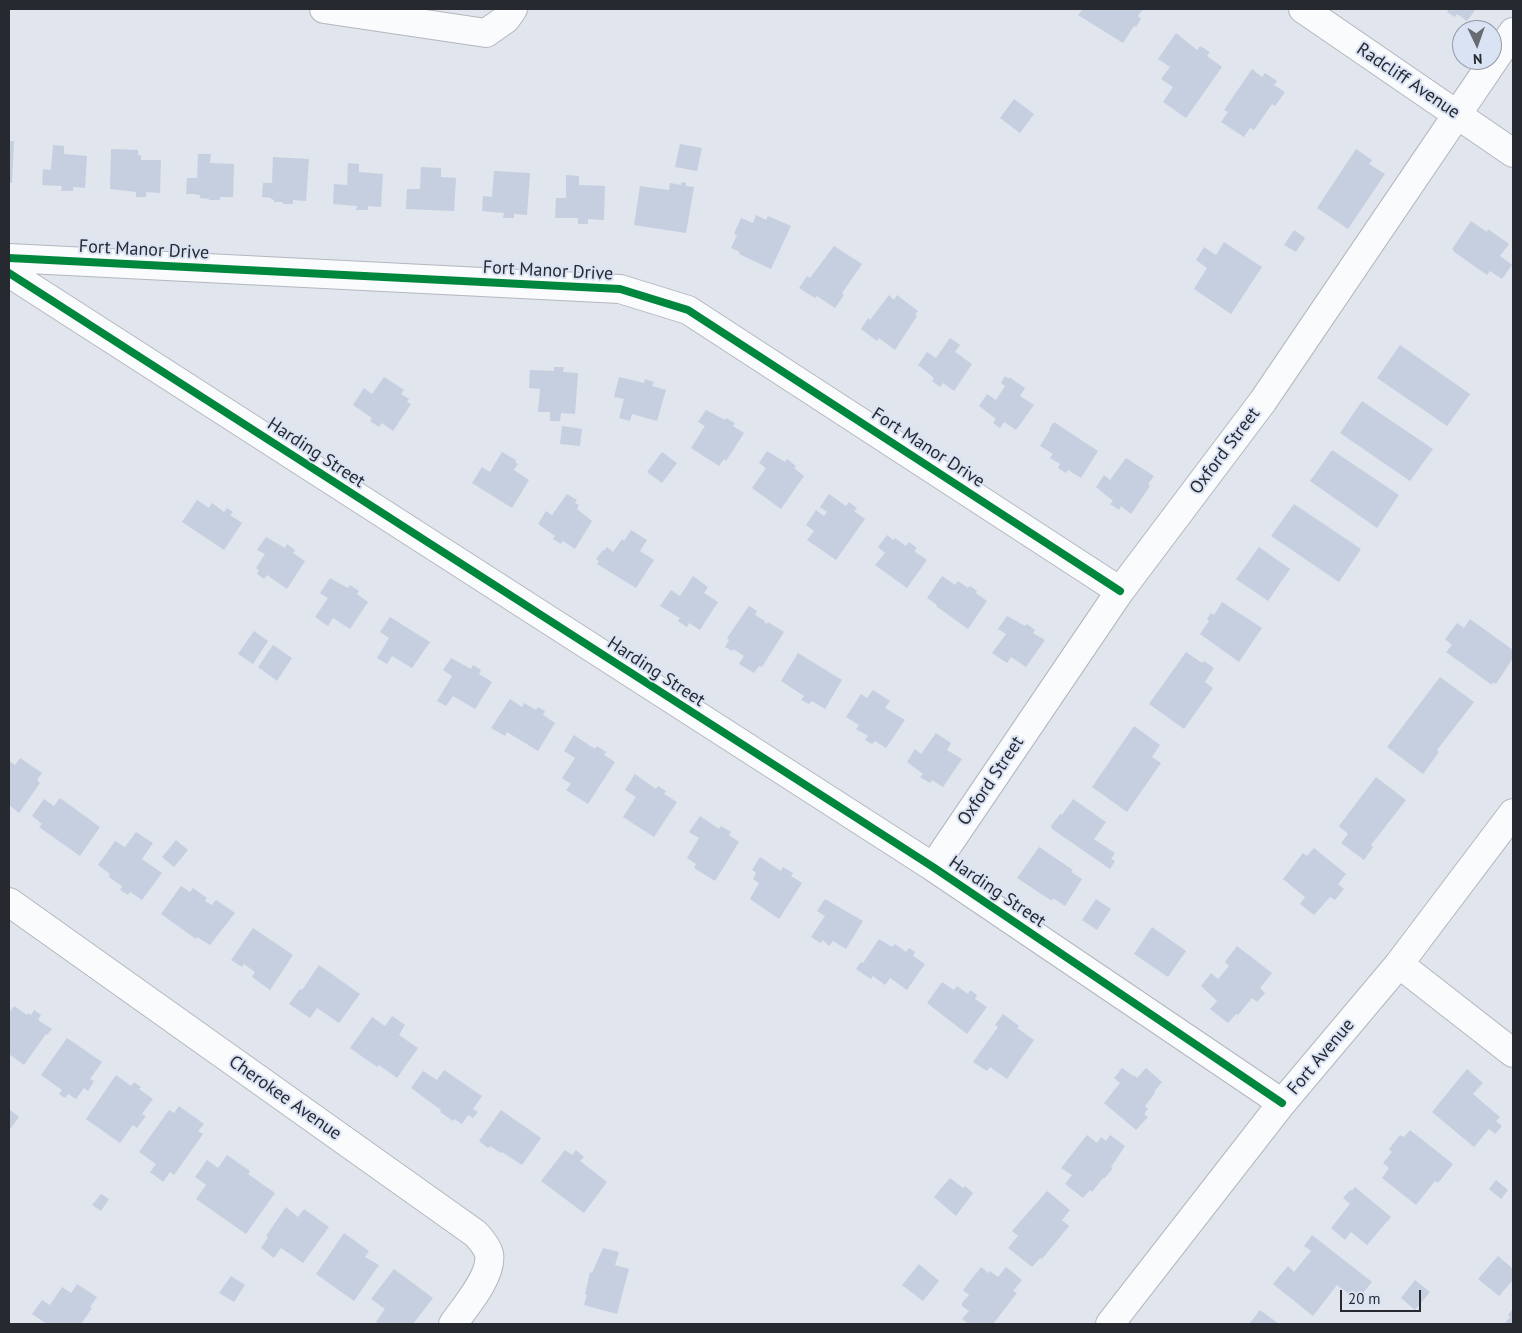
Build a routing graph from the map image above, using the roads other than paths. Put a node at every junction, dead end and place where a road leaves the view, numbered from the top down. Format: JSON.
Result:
{"nodes":[{"id":1,"x":324,"y":9,"type":"edge"},
{"id":2,"x":514,"y":9,"type":"edge"},
{"id":3,"x":1303,"y":9,"type":"edge"},
{"id":4,"x":1513,"y":32,"type":"edge"},
{"id":5,"x":1457,"y":114,"type":"junction"},
{"id":6,"x":1513,"y":153,"type":"edge"},
{"id":7,"x":9,"y":258,"type":"edge"},
{"id":8,"x":9,"y":274,"type":"edge"},
{"id":9,"x":1120,"y":591,"type":"junction"},
{"id":10,"x":1513,"y":813,"type":"edge"},
{"id":11,"x":933,"y":867,"type":"junction"},
{"id":12,"x":9,"y":902,"type":"edge"},
{"id":13,"x":1399,"y":964,"type":"junction"},
{"id":14,"x":1513,"y":1053,"type":"edge"},
{"id":15,"x":1282,"y":1103,"type":"junction"},
{"id":16,"x":454,"y":1324,"type":"edge"},
{"id":17,"x":1110,"y":1324,"type":"edge"}],
"edges":[{"from":1,"to":2,"type":"street"},
{"from":3,"to":5,"type":"street","name":"Radcliff Avenue"},
{"from":4,"to":5,"type":"street","name":"Oxford Street"},
{"from":5,"to":6,"type":"street","name":"Radcliff Avenue"},
{"from":5,"to":9,"type":"street","name":"Oxford Street"},
{"from":7,"to":9,"type":"street","name":"Fort Manor Drive"},
{"from":8,"to":11,"type":"street","name":"Harding Street"},
{"from":9,"to":11,"type":"street","name":"Oxford Street"},
{"from":10,"to":13,"type":"street","name":"Fort Avenue"},
{"from":11,"to":15,"type":"street","name":"Harding Street"},
{"from":12,"to":16,"type":"street","name":"Cherokee Avenue"},
{"from":13,"to":14,"type":"street"},
{"from":13,"to":15,"type":"street","name":"Fort Avenue"},
{"from":15,"to":17,"type":"street","name":"Fort Avenue"}]}
